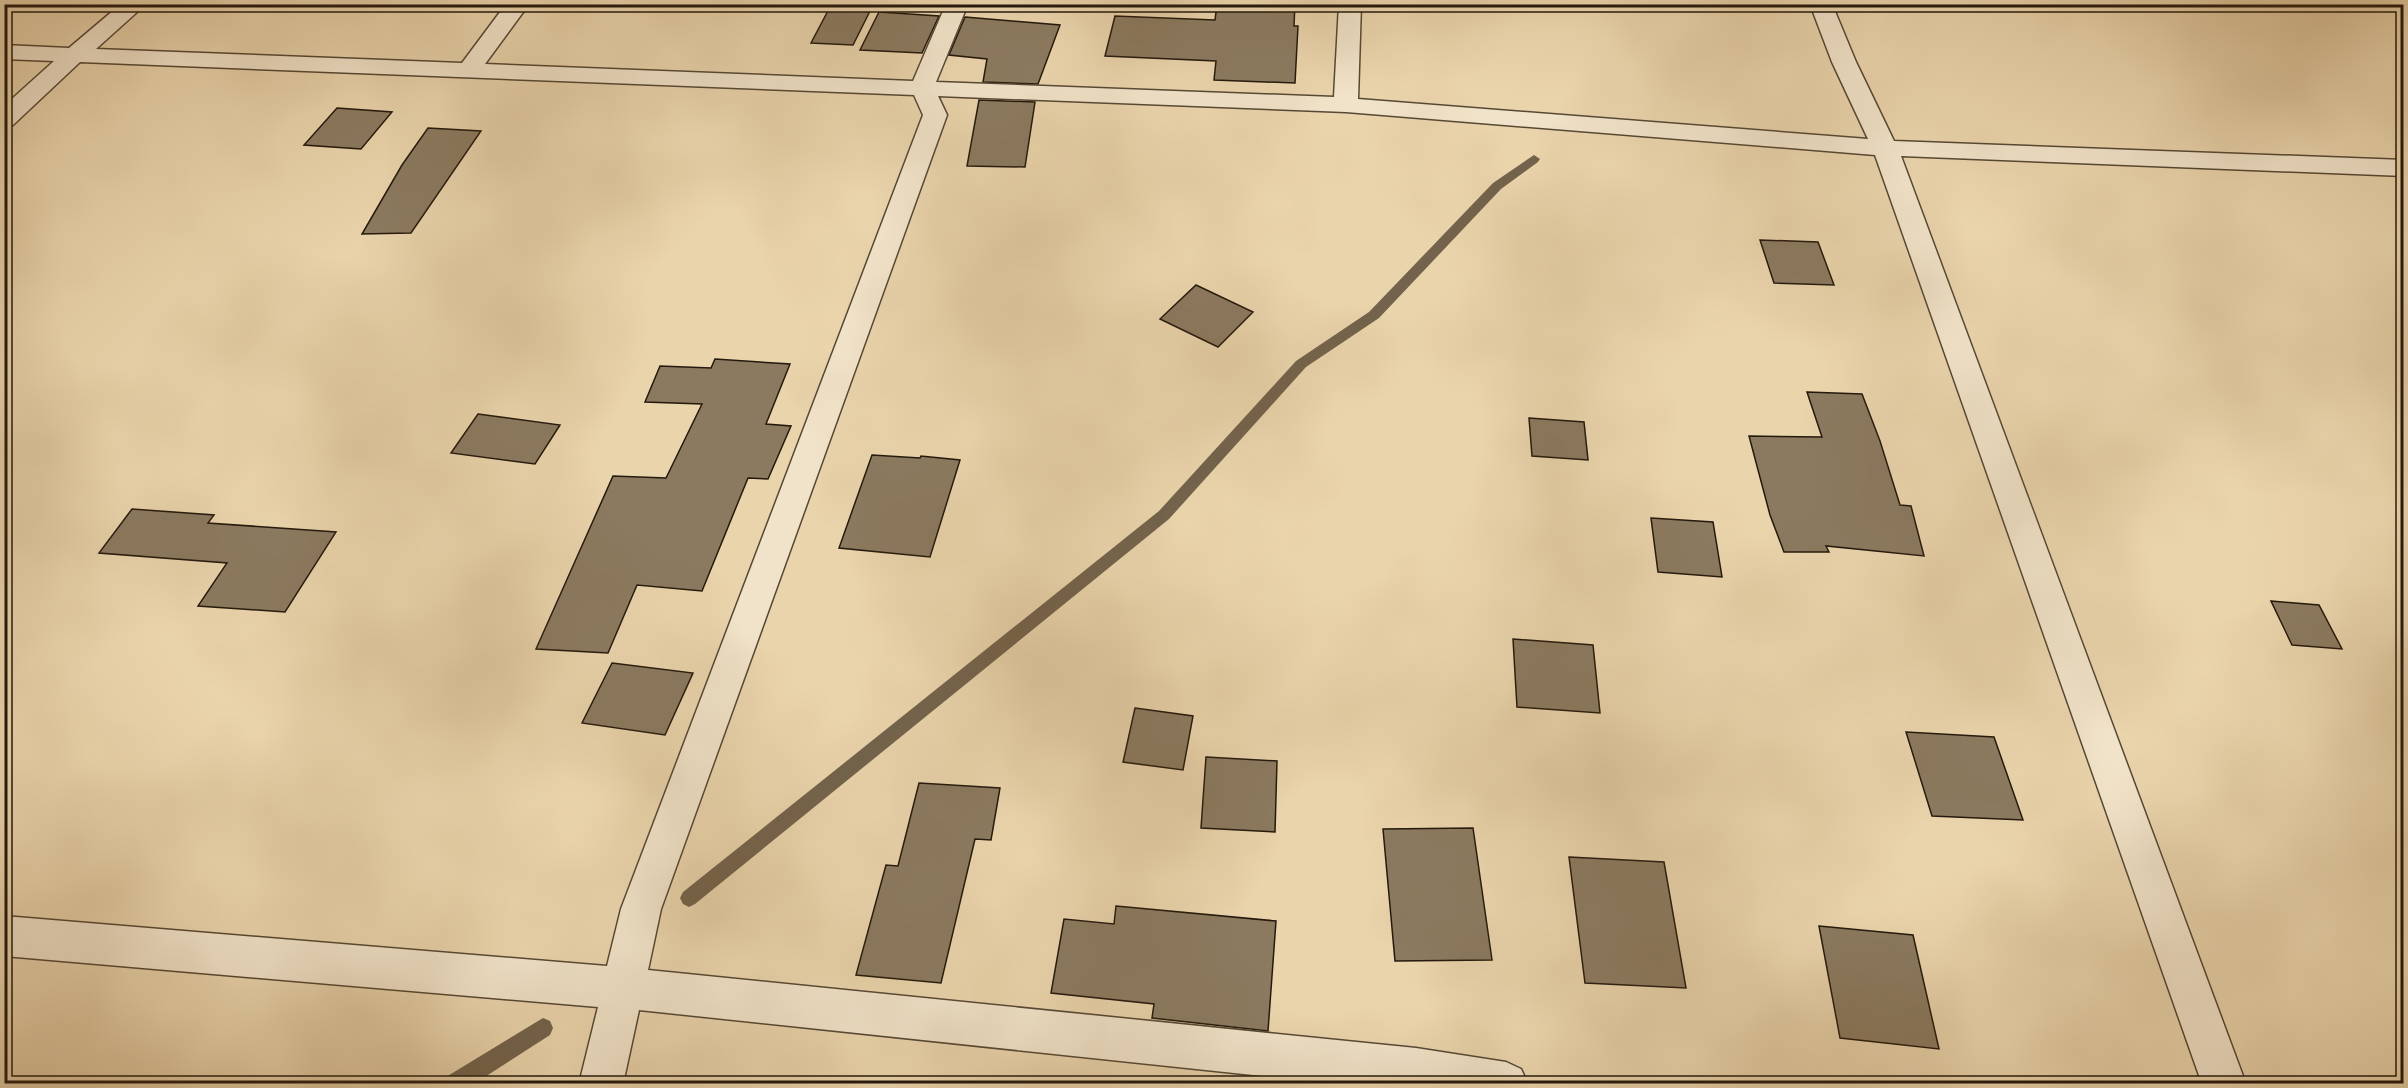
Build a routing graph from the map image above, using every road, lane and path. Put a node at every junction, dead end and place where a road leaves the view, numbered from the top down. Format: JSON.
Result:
{"nodes":[{"id":1,"x":135,"y":4,"type":"edge"},
{"id":2,"x":518,"y":4,"type":"edge"},
{"id":3,"x":957,"y":4,"type":"edge"},
{"id":4,"x":1350,"y":4,"type":"edge"},
{"id":5,"x":1821,"y":4,"type":"edge"},
{"id":6,"x":4,"y":52,"type":"edge"},
{"id":7,"x":72,"y":57,"type":"junction"},
{"id":8,"x":468,"y":70,"type":"junction"},
{"id":9,"x":922,"y":87,"type":"junction"},
{"id":10,"x":1346,"y":105,"type":"junction"},
{"id":11,"x":4,"y":120,"type":"edge"},
{"id":12,"x":1885,"y":148,"type":"junction"},
{"id":13,"x":2403,"y":168,"type":"edge"},
{"id":14,"x":4,"y":936,"type":"edge"},
{"id":15,"x":622,"y":988,"type":"junction"},
{"id":16,"x":601,"y":1083,"type":"edge"},
{"id":17,"x":1506,"y":1083,"type":"edge"},
{"id":18,"x":2224,"y":1083,"type":"edge"}],
"edges":[{"from":1,"to":7,"type":"street"},
{"from":2,"to":8,"type":"street"},
{"from":3,"to":9,"type":"street"},
{"from":4,"to":10,"type":"street"},
{"from":5,"to":12,"type":"street"},
{"from":6,"to":7,"type":"street"},
{"from":7,"to":8,"type":"street"},
{"from":7,"to":11,"type":"street"},
{"from":8,"to":9,"type":"street"},
{"from":9,"to":10,"type":"street"},
{"from":9,"to":15,"type":"street"},
{"from":10,"to":12,"type":"street"},
{"from":12,"to":13,"type":"street"},
{"from":12,"to":18,"type":"street"},
{"from":14,"to":15,"type":"street"},
{"from":15,"to":16,"type":"street"},
{"from":15,"to":17,"type":"street"}]}
